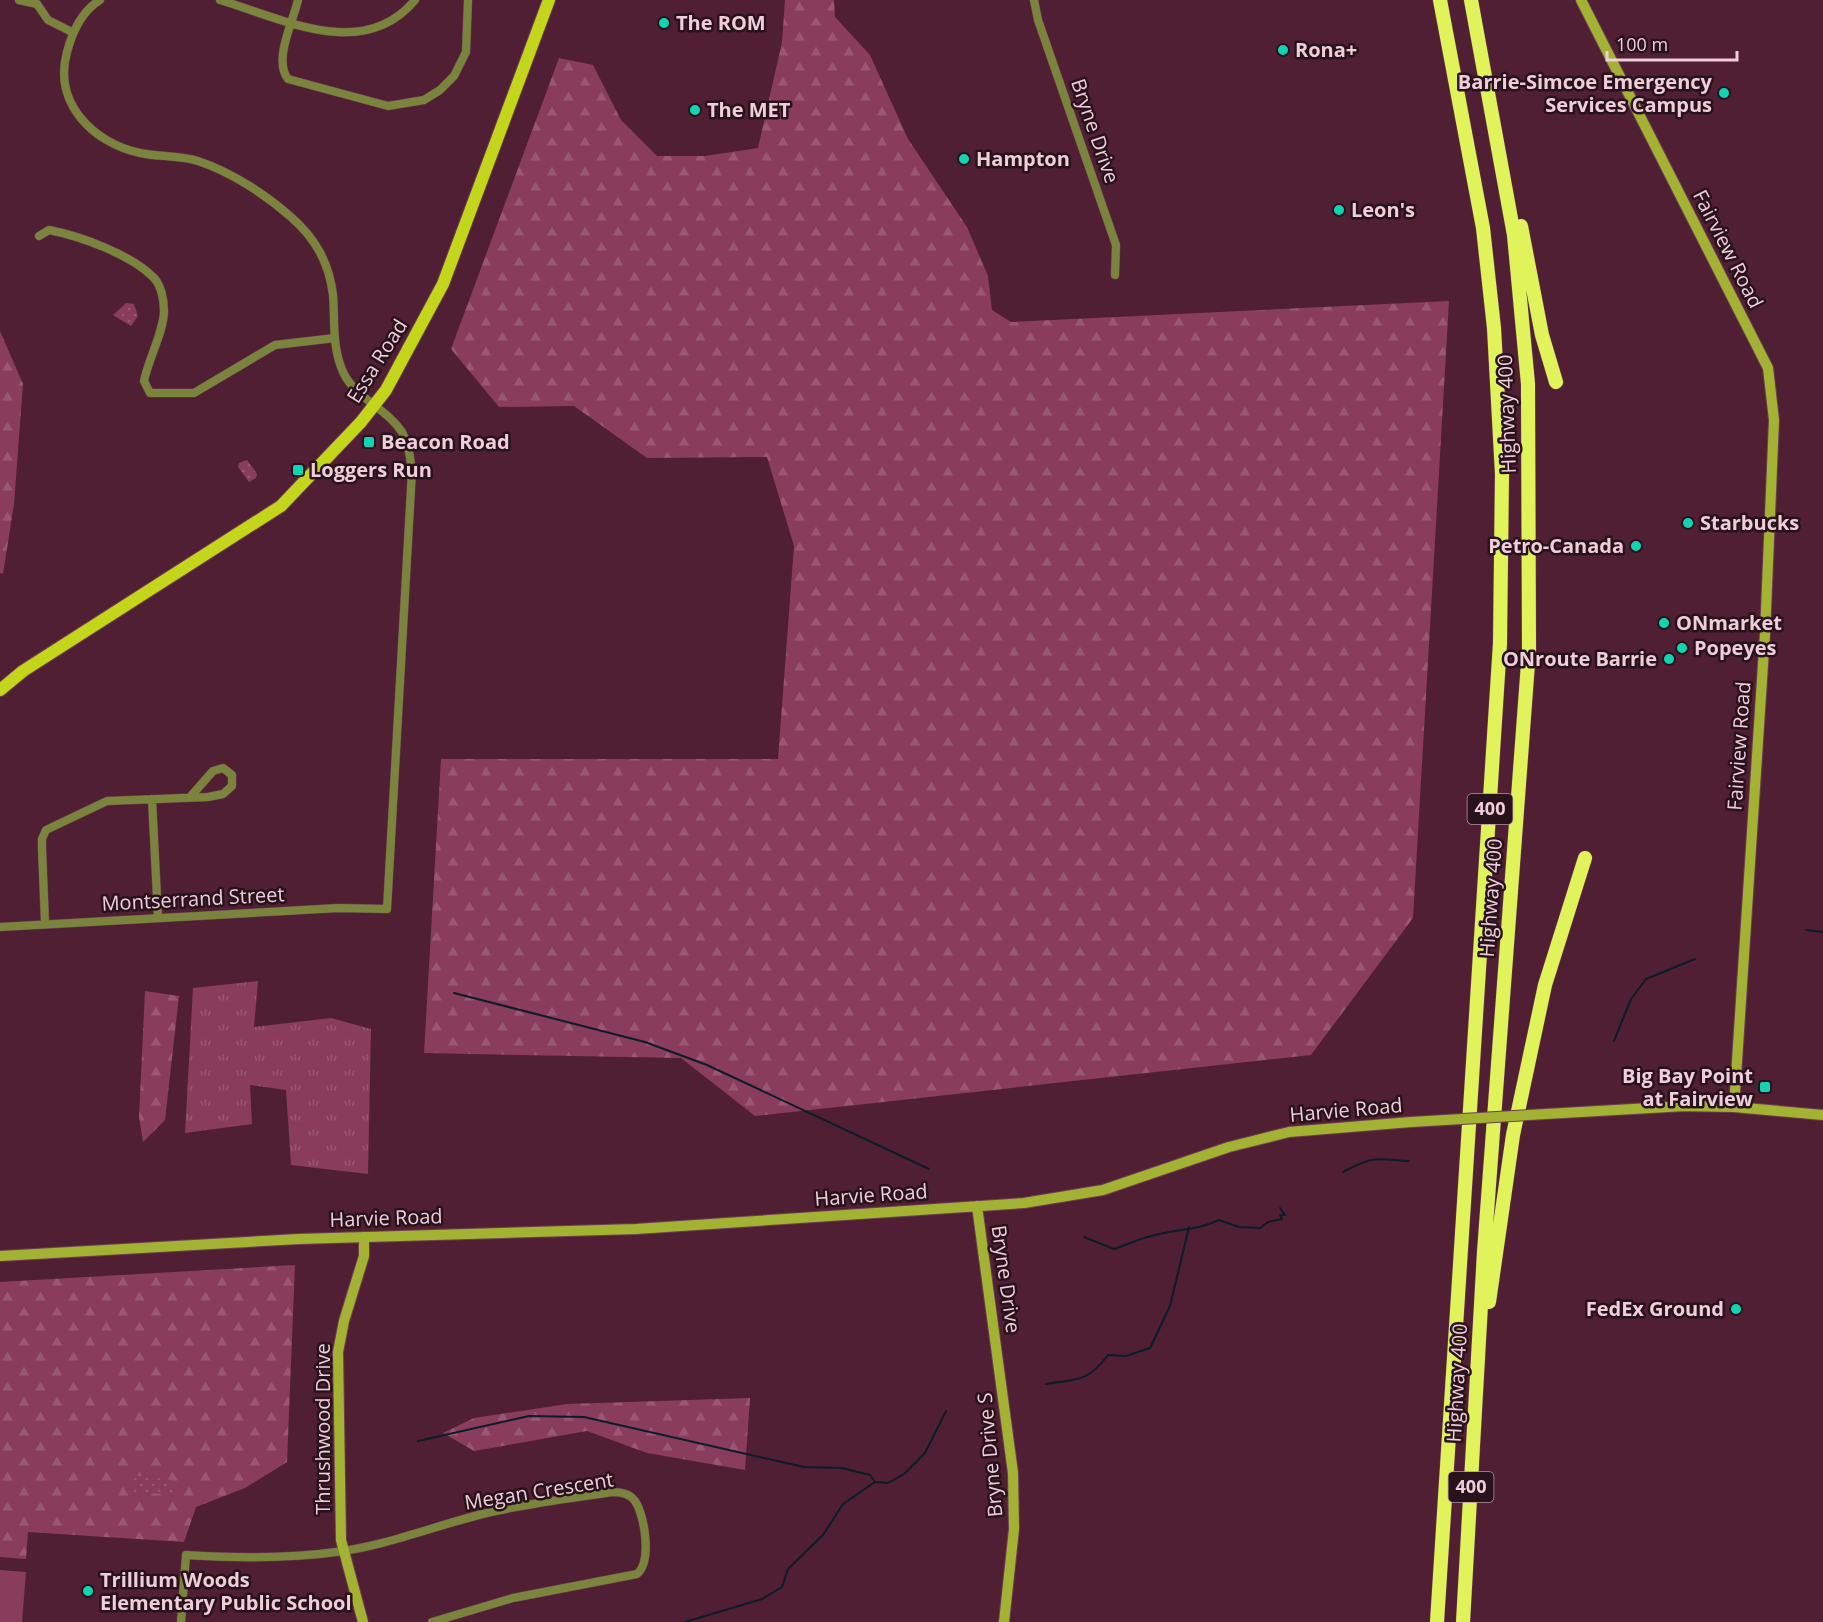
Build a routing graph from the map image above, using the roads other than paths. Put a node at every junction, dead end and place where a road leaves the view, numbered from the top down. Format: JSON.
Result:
{"nodes":[{"id":1,"x":19,"y":0,"type":"edge"},
{"id":2,"x":100,"y":0,"type":"edge"},
{"id":3,"x":220,"y":0,"type":"edge"},
{"id":4,"x":298,"y":0,"type":"edge"},
{"id":5,"x":415,"y":0,"type":"edge"},
{"id":6,"x":468,"y":0,"type":"edge"},
{"id":7,"x":549,"y":0,"type":"edge"},
{"id":8,"x":1034,"y":0,"type":"edge"},
{"id":9,"x":1440,"y":0,"type":"edge"},
{"id":10,"x":1470,"y":0,"type":"edge"},
{"id":11,"x":1581,"y":0,"type":"edge"},
{"id":12,"x":37,"y":2,"type":"edge"},
{"id":13,"x":292,"y":21,"type":"junction"},
{"id":14,"x":72,"y":32,"type":"junction"},
{"id":15,"x":1504,"y":173,"type":"junction"},
{"id":16,"x":39,"y":236,"type":"dead end"},
{"id":17,"x":1115,"y":275,"type":"dead end"},
{"id":18,"x":335,"y":338,"type":"junction"},
{"id":19,"x":1556,"y":382,"type":"dead end"},
{"id":20,"x":374,"y":406,"type":"junction"},
{"id":21,"x":0,"y":690,"type":"edge"},
{"id":22,"x":191,"y":796,"type":"junction"},
{"id":23,"x":152,"y":799,"type":"junction"},
{"id":24,"x":1585,"y":858,"type":"dead end"},
{"id":25,"x":158,"y":917,"type":"junction"},
{"id":26,"x":45,"y":923,"type":"junction"},
{"id":27,"x":0,"y":927,"type":"edge"},
{"id":28,"x":1734,"y":1107,"type":"junction"},
{"id":29,"x":1823,"y":1115,"type":"edge"},
{"id":30,"x":977,"y":1206,"type":"junction"},
{"id":31,"x":364,"y":1236,"type":"junction"},
{"id":32,"x":0,"y":1256,"type":"edge"},
{"id":33,"x":1478,"y":1351,"type":"junction"},
{"id":34,"x":999,"y":1357,"type":"joint"},
{"id":35,"x":343,"y":1552,"type":"junction"},
{"id":36,"x":181,"y":1622,"type":"edge"},
{"id":37,"x":363,"y":1622,"type":"edge"},
{"id":38,"x":432,"y":1622,"type":"edge"},
{"id":39,"x":1004,"y":1622,"type":"edge"},
{"id":40,"x":1437,"y":1622,"type":"edge"},
{"id":41,"x":1463,"y":1622,"type":"edge"}],
"edges":[{"from":1,"to":12,"type":"street"},
{"from":2,"to":14,"type":"street"},
{"from":3,"to":13,"type":"street"},
{"from":4,"to":13,"type":"street"},
{"from":5,"to":13,"type":"street"},
{"from":6,"to":13,"type":"street"},
{"from":7,"to":20,"type":"main road","name":"Essa Road"},
{"from":8,"to":17,"type":"street","name":"Bryne Drive"},
{"from":9,"to":40,"type":"highway","name":"Highway 400","number":"400"},
{"from":10,"to":15,"type":"highway","name":"Highway 400","number":"400"},
{"from":11,"to":28,"type":"street","name":"Fairview Road"},
{"from":12,"to":14,"type":"street"},
{"from":14,"to":18,"type":"street"},
{"from":15,"to":19,"type":"highway"},
{"from":15,"to":33,"type":"highway","name":"Highway 400","number":"400"},
{"from":16,"to":18,"type":"street"},
{"from":18,"to":20,"type":"street"},
{"from":20,"to":21,"type":"main road","name":"Essa Road"},
{"from":20,"to":25,"type":"street","name":"Montserrand Street"},
{"from":22,"to":22,"type":"street"},
{"from":22,"to":23,"type":"street"},
{"from":23,"to":25,"type":"street"},
{"from":23,"to":26,"type":"street"},
{"from":24,"to":33,"type":"highway"},
{"from":25,"to":26,"type":"street","name":"Montserrand Street"},
{"from":26,"to":27,"type":"street","name":"Montserrand Street"},
{"from":28,"to":29,"type":"street","name":"Harvie Road"},
{"from":28,"to":30,"type":"street","name":"Harvie Road","bridge":true},
{"from":30,"to":31,"type":"street","name":"Harvie Road"},
{"from":30,"to":34,"type":"street","name":"Bryne Drive"},
{"from":31,"to":32,"type":"street","name":"Harvie Road"},
{"from":31,"to":35,"type":"street","name":"Thrushwood Drive"},
{"from":33,"to":41,"type":"highway","name":"Highway 400","number":"400"},
{"from":34,"to":39,"type":"street","name":"Bryne Drive S"},
{"from":35,"to":36,"type":"street"},
{"from":35,"to":37,"type":"street","name":"Thrushwood Drive"},
{"from":35,"to":38,"type":"street","name":"Megan Crescent"}]}
